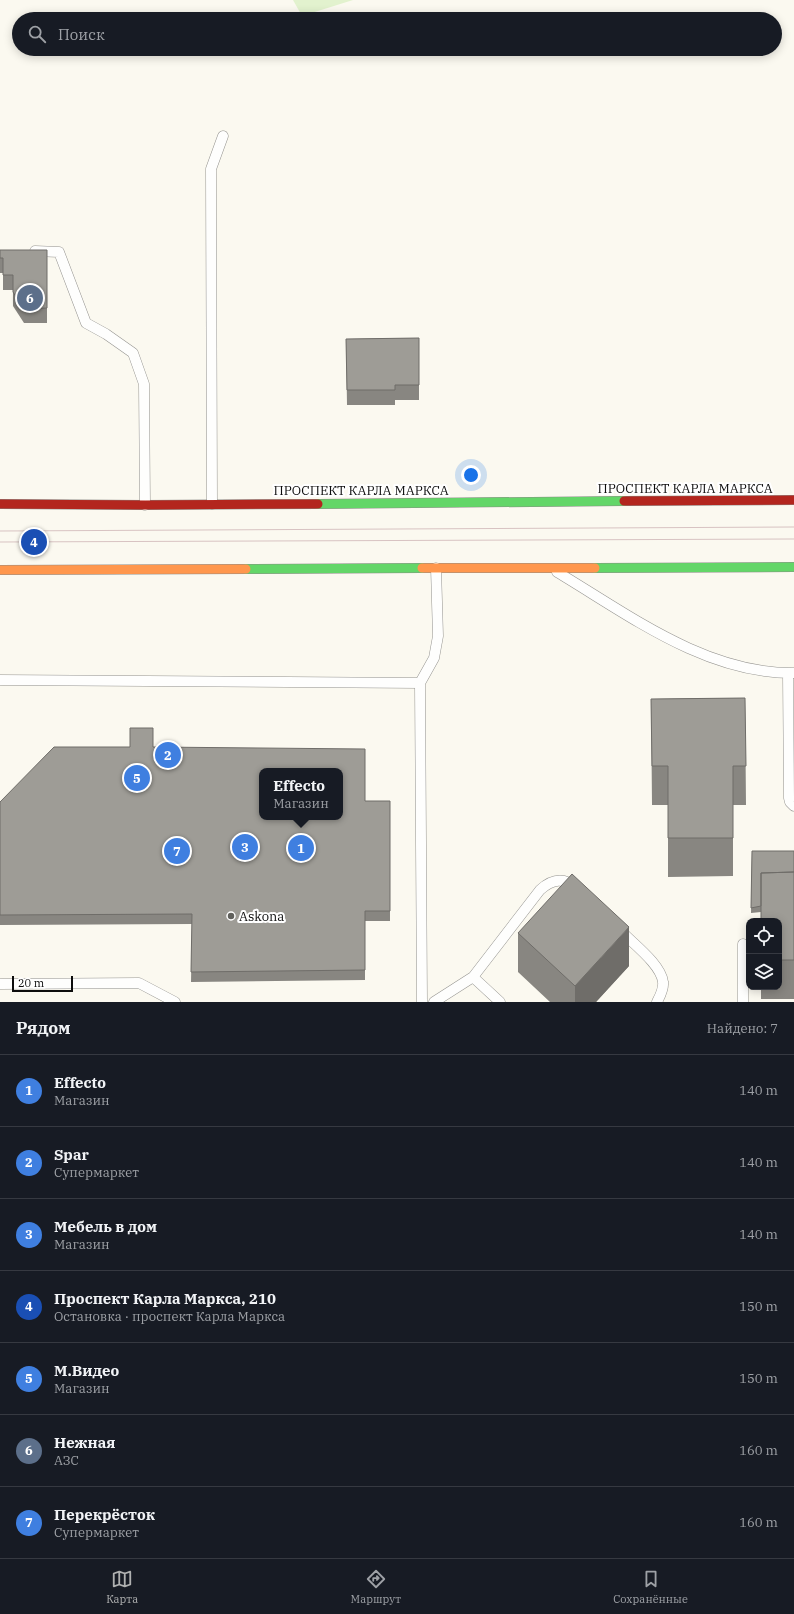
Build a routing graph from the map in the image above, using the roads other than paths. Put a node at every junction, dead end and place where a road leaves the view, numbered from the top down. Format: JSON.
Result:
{"nodes":[{"id":1,"x":223,"y":136,"type":"dead end"},
{"id":2,"x":22,"y":251,"type":"edge"},
{"id":3,"x":794,"y":500,"type":"edge"},
{"id":4,"x":0,"y":504,"type":"edge"},
{"id":5,"x":212,"y":504,"type":"junction"},
{"id":6,"x":145,"y":505,"type":"junction"},
{"id":7,"x":794,"y":567,"type":"edge"},
{"id":8,"x":436,"y":568,"type":"junction"},
{"id":9,"x":551,"y":568,"type":"junction"},
{"id":10,"x":0,"y":570,"type":"edge"},
{"id":11,"x":791,"y":673,"type":"edge"},
{"id":12,"x":0,"y":680,"type":"edge"},
{"id":13,"x":420,"y":683,"type":"junction"},
{"id":14,"x":794,"y":806,"type":"edge"},
{"id":15,"x":587,"y":897,"type":"edge"},
{"id":16,"x":615,"y":925,"type":"edge"},
{"id":17,"x":743,"y":944,"type":"dead end"},
{"id":18,"x":473,"y":977,"type":"junction"},
{"id":19,"x":0,"y":984,"type":"edge"},
{"id":20,"x":174,"y":1002,"type":"edge"},
{"id":21,"x":422,"y":1002,"type":"edge"},
{"id":22,"x":434,"y":1002,"type":"edge"},
{"id":23,"x":500,"y":1002,"type":"edge"},
{"id":24,"x":657,"y":1002,"type":"edge"},
{"id":25,"x":743,"y":1002,"type":"edge"}],
"edges":[{"from":1,"to":5,"type":"lane"},
{"from":2,"to":6,"type":"lane"},
{"from":3,"to":5,"type":"main road","name":"ПРОСПЕКТ КАРЛА МАРКСА"},
{"from":4,"to":6,"type":"main road","name":"ПРОСПЕКТ КАРЛА МАРКСА"},
{"from":5,"to":6,"type":"main road","name":"ПРОСПЕКТ КАРЛА МАРКСА"},
{"from":7,"to":9,"type":"main road"},
{"from":8,"to":9,"type":"main road"},
{"from":8,"to":10,"type":"main road"},
{"from":8,"to":13,"type":"lane"},
{"from":9,"to":11,"type":"lane"},
{"from":11,"to":14,"type":"lane"},
{"from":12,"to":13,"type":"lane"},
{"from":13,"to":21,"type":"lane"},
{"from":15,"to":18,"type":"lane"},
{"from":16,"to":24,"type":"lane"},
{"from":17,"to":25,"type":"lane"},
{"from":18,"to":22,"type":"lane"},
{"from":18,"to":23,"type":"lane"},
{"from":19,"to":20,"type":"lane"}]}
